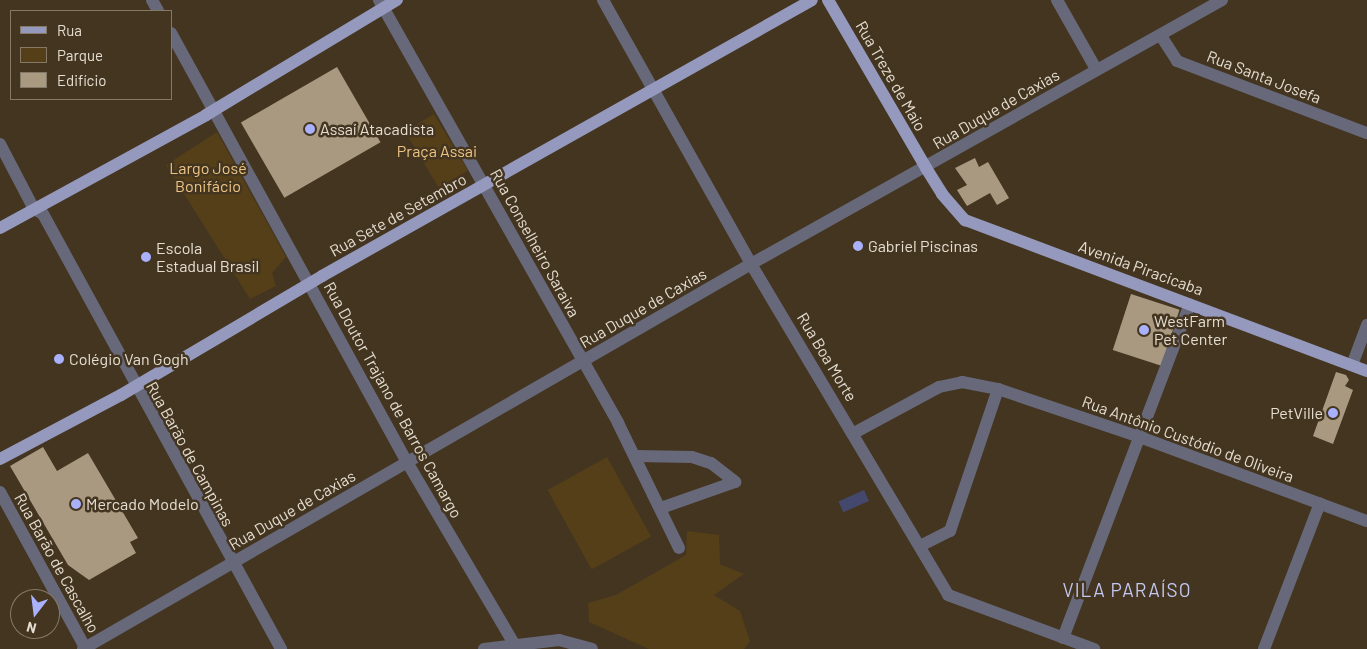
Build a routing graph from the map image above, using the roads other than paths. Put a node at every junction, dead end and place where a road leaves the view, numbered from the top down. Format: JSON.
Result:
{"nodes":[{"id":1,"x":397,"y":0,"type":"edge"},
{"id":2,"x":603,"y":0,"type":"edge"},
{"id":3,"x":812,"y":0,"type":"edge"},
{"id":4,"x":828,"y":0,"type":"edge"},
{"id":5,"x":1057,"y":0,"type":"edge"},
{"id":6,"x":1222,"y":0,"type":"edge"},
{"id":7,"x":382,"y":4,"type":"edge"},
{"id":8,"x":172,"y":35,"type":"edge"},
{"id":9,"x":1161,"y":36,"type":"junction"},
{"id":10,"x":1096,"y":70,"type":"junction"},
{"id":11,"x":652,"y":89,"type":"junction"},
{"id":12,"x":215,"y":108,"type":"junction"},
{"id":13,"x":1367,"y":133,"type":"edge"},
{"id":14,"x":0,"y":144,"type":"edge"},
{"id":15,"x":926,"y":168,"type":"junction"},
{"id":16,"x":484,"y":184,"type":"junction"},
{"id":17,"x":34,"y":209,"type":"junction"},
{"id":18,"x":0,"y":228,"type":"edge"},
{"id":19,"x":751,"y":264,"type":"junction"},
{"id":20,"x":310,"y":283,"type":"junction"},
{"id":21,"x":1190,"y":304,"type":"junction"},
{"id":22,"x":1367,"y":325,"type":"edge"},
{"id":23,"x":584,"y":362,"type":"junction"},
{"id":24,"x":1352,"y":365,"type":"junction"},
{"id":25,"x":1367,"y":371,"type":"edge"},
{"id":26,"x":134,"y":386,"type":"junction"},
{"id":27,"x":998,"y":388,"type":"junction"},
{"id":28,"x":854,"y":433,"type":"junction"},
{"id":29,"x":1137,"y":436,"type":"junction"},
{"id":30,"x":636,"y":456,"type":"junction"},
{"id":31,"x":0,"y":458,"type":"edge"},
{"id":32,"x":407,"y":462,"type":"junction"},
{"id":33,"x":0,"y":492,"type":"edge"},
{"id":34,"x":1320,"y":504,"type":"junction"},
{"id":35,"x":661,"y":508,"type":"junction"},
{"id":36,"x":1367,"y":521,"type":"edge"},
{"id":37,"x":920,"y":546,"type":"junction"},
{"id":38,"x":678,"y":548,"type":"dead end"},
{"id":39,"x":233,"y":563,"type":"junction"},
{"id":40,"x":1063,"y":638,"type":"junction"},
{"id":41,"x":517,"y":648,"type":"edge"},
{"id":42,"x":85,"y":649,"type":"edge"},
{"id":43,"x":281,"y":649,"type":"edge"},
{"id":44,"x":484,"y":649,"type":"edge"},
{"id":45,"x":592,"y":649,"type":"edge"},
{"id":46,"x":1094,"y":649,"type":"edge"},
{"id":47,"x":1264,"y":649,"type":"edge"}],
"edges":[{"from":1,"to":7,"type":"main road"},
{"from":2,"to":11,"type":"street","name":"Rua Boa Morte"},
{"from":3,"to":11,"type":"main road","name":"Rua Sete de Setembro"},
{"from":4,"to":15,"type":"main road","name":"Rua Treze de Maio"},
{"from":5,"to":10,"type":"street"},
{"from":6,"to":9,"type":"street","name":"Rua Duque de Caxias"},
{"from":7,"to":12,"type":"main road"},
{"from":7,"to":16,"type":"street","name":"Rua Conselheiro Saraiva"},
{"from":8,"to":12,"type":"street","name":"Rua Doutor Trajano de Barros Camargo"},
{"from":9,"to":10,"type":"street","name":"Rua Duque de Caxias"},
{"from":9,"to":13,"type":"street","name":"Rua Santa Josefa"},
{"from":10,"to":15,"type":"street","name":"Rua Duque de Caxias"},
{"from":11,"to":16,"type":"main road","name":"Rua Sete de Setembro"},
{"from":11,"to":19,"type":"street","name":"Rua Boa Morte"},
{"from":12,"to":17,"type":"main road"},
{"from":12,"to":20,"type":"street","name":"Rua Doutor Trajano de Barros Camargo"},
{"from":14,"to":17,"type":"street","name":"Rua Barão de Campinas"},
{"from":15,"to":19,"type":"street","name":"Rua Duque de Caxias"},
{"from":15,"to":21,"type":"main road","name":"Avenida Piracicaba"},
{"from":16,"to":20,"type":"main road","name":"Rua Sete de Setembro"},
{"from":16,"to":23,"type":"street","name":"Rua Conselheiro Saraiva"},
{"from":17,"to":18,"type":"main road"},
{"from":17,"to":26,"type":"street","name":"Rua Barão de Campinas"},
{"from":19,"to":23,"type":"street","name":"Rua Duque de Caxias"},
{"from":19,"to":28,"type":"street","name":"Rua Boa Morte"},
{"from":20,"to":26,"type":"main road","name":"Rua Sete de Setembro"},
{"from":20,"to":32,"type":"street","name":"Rua Doutor Trajano de Barros Camargo"},
{"from":21,"to":24,"type":"main road","name":"Avenida Piracicaba"},
{"from":21,"to":29,"type":"street"},
{"from":22,"to":24,"type":"street"},
{"from":23,"to":30,"type":"street","name":"Rua Conselheiro Saraiva"},
{"from":23,"to":32,"type":"street","name":"Rua Duque de Caxias"},
{"from":24,"to":25,"type":"main road","name":"Avenida Piracicaba"},
{"from":26,"to":31,"type":"main road","name":"Rua Sete de Setembro"},
{"from":26,"to":39,"type":"street","name":"Rua Barão de Campinas"},
{"from":27,"to":28,"type":"street","name":"Rua Antônio Custódio de Oliveira"},
{"from":27,"to":29,"type":"street","name":"Rua Antônio Custódio de Oliveira"},
{"from":27,"to":37,"type":"street"},
{"from":28,"to":37,"type":"street","name":"Rua Boa Morte"},
{"from":29,"to":34,"type":"street","name":"Rua Antônio Custódio de Oliveira"},
{"from":29,"to":40,"type":"street"},
{"from":30,"to":35,"type":"street","name":"Rua Conselheiro Saraiva"},
{"from":30,"to":35,"type":"street"},
{"from":32,"to":39,"type":"street","name":"Rua Duque de Caxias"},
{"from":32,"to":41,"type":"street","name":"Rua Doutor Trajano de Barros Camargo"},
{"from":33,"to":42,"type":"street","name":"Rua Barão de Cascalho"},
{"from":34,"to":36,"type":"street","name":"Rua Antônio Custódio de Oliveira"},
{"from":34,"to":47,"type":"street"},
{"from":35,"to":38,"type":"street","name":"Rua Conselheiro Saraiva"},
{"from":37,"to":40,"type":"street","name":"Rua Boa Morte"},
{"from":39,"to":42,"type":"street","name":"Rua Duque de Caxias"},
{"from":39,"to":43,"type":"street","name":"Rua Barão de Campinas"},
{"from":40,"to":46,"type":"street","name":"Rua Boa Morte"},
{"from":41,"to":44,"type":"street"},
{"from":41,"to":45,"type":"street"}]}
